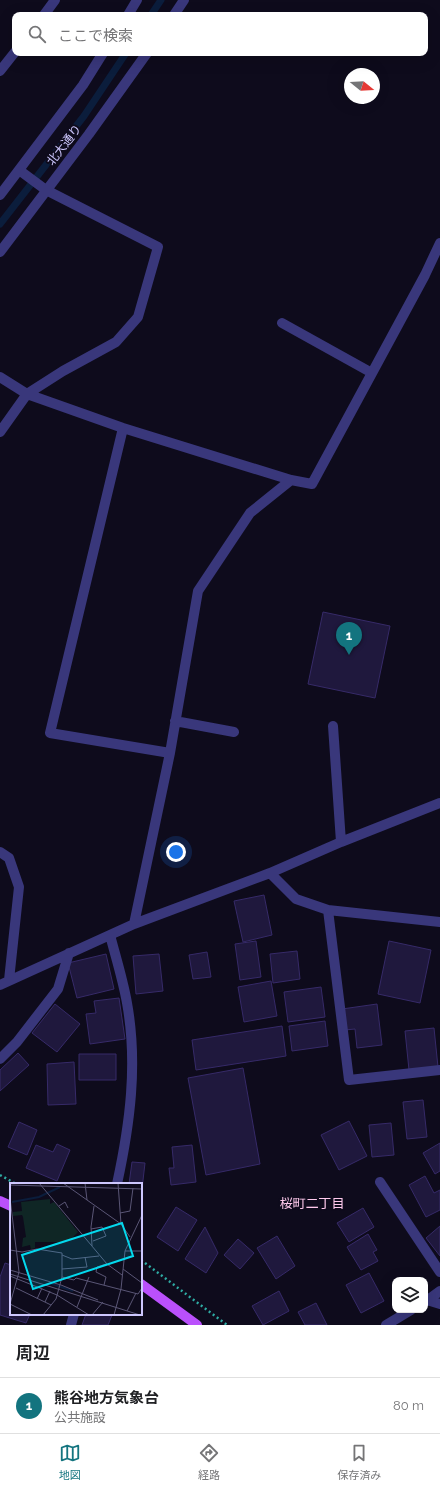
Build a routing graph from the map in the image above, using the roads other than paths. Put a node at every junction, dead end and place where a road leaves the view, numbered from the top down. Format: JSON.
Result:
{"nodes":[{"id":1,"x":55,"y":0,"type":"edge"},
{"id":2,"x":137,"y":0,"type":"edge"},
{"id":3,"x":184,"y":0,"type":"edge"},
{"id":4,"x":46,"y":12,"type":"edge"},
{"id":5,"x":130,"y":12,"type":"edge"},
{"id":6,"x":176,"y":12,"type":"edge"},
{"id":7,"x":12,"y":56,"type":"edge"},
{"id":8,"x":101,"y":56,"type":"edge"},
{"id":9,"x":145,"y":56,"type":"edge"},
{"id":10,"x":0,"y":71,"type":"edge"},
{"id":11,"x":19,"y":170,"type":"junction"},
{"id":12,"x":46,"y":190,"type":"junction"},
{"id":13,"x":0,"y":195,"type":"edge"},
{"id":14,"x":440,"y":243,"type":"edge"},
{"id":15,"x":0,"y":252,"type":"edge"},
{"id":16,"x":282,"y":323,"type":"dead end"},
{"id":17,"x":372,"y":373,"type":"junction"},
{"id":18,"x":0,"y":376,"type":"edge"},
{"id":19,"x":27,"y":394,"type":"junction"},
{"id":20,"x":123,"y":428,"type":"junction"},
{"id":21,"x":0,"y":432,"type":"edge"},
{"id":22,"x":291,"y":480,"type":"junction"},
{"id":23,"x":175,"y":721,"type":"junction"},
{"id":24,"x":334,"y":726,"type":"dead end"},
{"id":25,"x":234,"y":732,"type":"dead end"},
{"id":26,"x":170,"y":753,"type":"junction"},
{"id":27,"x":440,"y":803,"type":"edge"},
{"id":28,"x":341,"y":842,"type":"junction"},
{"id":29,"x":0,"y":852,"type":"edge"},
{"id":30,"x":270,"y":872,"type":"junction"},
{"id":31,"x":328,"y":910,"type":"junction"},
{"id":32,"x":440,"y":922,"type":"edge"},
{"id":33,"x":134,"y":924,"type":"junction"},
{"id":34,"x":110,"y":935,"type":"junction"},
{"id":35,"x":69,"y":954,"type":"junction"},
{"id":36,"x":9,"y":980,"type":"junction"},
{"id":37,"x":0,"y":985,"type":"edge"},
{"id":38,"x":0,"y":1059,"type":"edge"},
{"id":39,"x":440,"y":1070,"type":"edge"},
{"id":40,"x":380,"y":1182,"type":"dead end"},
{"id":41,"x":117,"y":1183,"type":"edge"},
{"id":42,"x":0,"y":1201,"type":"edge"},
{"id":43,"x":10,"y":1206,"type":"edge"},
{"id":44,"x":440,"y":1272,"type":"edge"},
{"id":45,"x":142,"y":1285,"type":"edge"},
{"id":46,"x":440,"y":1291,"type":"edge"},
{"id":47,"x":428,"y":1300,"type":"edge"},
{"id":48,"x":428,"y":1301,"type":"edge"},
{"id":49,"x":440,"y":1304,"type":"edge"},
{"id":50,"x":406,"y":1313,"type":"edge"},
{"id":51,"x":74,"y":1315,"type":"edge"},
{"id":52,"x":71,"y":1325,"type":"edge"},
{"id":53,"x":197,"y":1325,"type":"edge"},
{"id":54,"x":386,"y":1325,"type":"edge"}],
"edges":[{"from":1,"to":4,"type":"street"},
{"from":2,"to":5,"type":"street"},
{"from":3,"to":6,"type":"street"},
{"from":7,"to":10,"type":"street"},
{"from":8,"to":11,"type":"street","name":"北大通り"},
{"from":9,"to":12,"type":"street","name":"北大通り"},
{"from":11,"to":12,"type":"street"},
{"from":11,"to":13,"type":"street","name":"北大通り"},
{"from":12,"to":15,"type":"street","name":"北大通り"},
{"from":12,"to":19,"type":"street"},
{"from":14,"to":17,"type":"street"},
{"from":16,"to":17,"type":"street"},
{"from":17,"to":22,"type":"street"},
{"from":18,"to":19,"type":"street"},
{"from":19,"to":20,"type":"street"},
{"from":19,"to":21,"type":"street"},
{"from":20,"to":22,"type":"street"},
{"from":20,"to":26,"type":"street"},
{"from":22,"to":23,"type":"street"},
{"from":23,"to":25,"type":"street"},
{"from":23,"to":26,"type":"street"},
{"from":24,"to":28,"type":"street"},
{"from":26,"to":33,"type":"street"},
{"from":27,"to":28,"type":"street"},
{"from":28,"to":30,"type":"street"},
{"from":29,"to":36,"type":"street"},
{"from":30,"to":31,"type":"street"},
{"from":30,"to":33,"type":"street"},
{"from":31,"to":32,"type":"street"},
{"from":31,"to":39,"type":"street"},
{"from":33,"to":34,"type":"street"},
{"from":34,"to":35,"type":"street"},
{"from":34,"to":41,"type":"street"},
{"from":35,"to":36,"type":"street"},
{"from":35,"to":38,"type":"street"},
{"from":36,"to":37,"type":"street"},
{"from":40,"to":44,"type":"street"},
{"from":42,"to":43,"type":"main road"},
{"from":45,"to":53,"type":"main road"},
{"from":46,"to":47,"type":"street"},
{"from":48,"to":49,"type":"street"},
{"from":50,"to":54,"type":"street"},
{"from":51,"to":52,"type":"street"}]}
